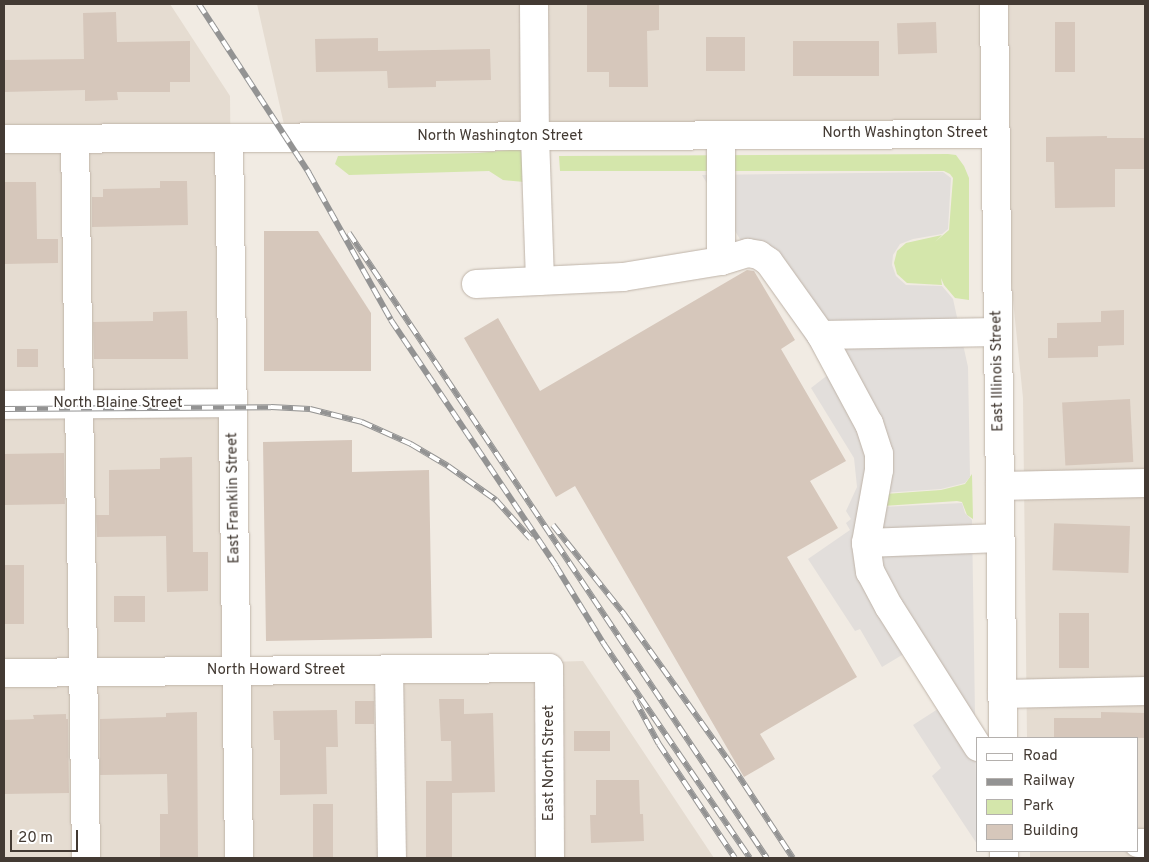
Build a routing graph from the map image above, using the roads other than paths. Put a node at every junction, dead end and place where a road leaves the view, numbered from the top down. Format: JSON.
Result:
{"nodes":[{"id":1,"x":534,"y":4,"type":"edge"},
{"id":2,"x":994,"y":4,"type":"edge"},
{"id":3,"x":996,"y":134,"type":"junction"},
{"id":4,"x":721,"y":135,"type":"junction"},
{"id":5,"x":535,"y":136,"type":"junction"},
{"id":6,"x":229,"y":138,"type":"junction"},
{"id":7,"x":4,"y":139,"type":"edge"},
{"id":8,"x":75,"y":139,"type":"junction"},
{"id":9,"x":721,"y":261,"type":"junction"},
{"id":10,"x":540,"y":281,"type":"junction"},
{"id":11,"x":476,"y":284,"type":"dead end"},
{"id":12,"x":998,"y":332,"type":"junction"},
{"id":13,"x":821,"y":335,"type":"junction"},
{"id":14,"x":233,"y":403,"type":"junction"},
{"id":15,"x":79,"y":404,"type":"junction"},
{"id":16,"x":4,"y":405,"type":"edge"},
{"id":17,"x":1145,"y":483,"type":"edge"},
{"id":18,"x":1000,"y":486,"type":"junction"},
{"id":19,"x":1000,"y":538,"type":"junction"},
{"id":20,"x":866,"y":543,"type":"junction"},
{"id":21,"x":549,"y":668,"type":"joint"},
{"id":22,"x":389,"y":670,"type":"junction"},
{"id":23,"x":236,"y":671,"type":"junction"},
{"id":24,"x":4,"y":673,"type":"edge"},
{"id":25,"x":83,"y":673,"type":"junction"},
{"id":26,"x":1145,"y":691,"type":"edge"},
{"id":27,"x":1002,"y":694,"type":"junction"},
{"id":28,"x":1002,"y":737,"type":"edge"},
{"id":29,"x":976,"y":743,"type":"edge"},
{"id":30,"x":86,"y":858,"type":"edge"},
{"id":31,"x":239,"y":858,"type":"edge"},
{"id":32,"x":392,"y":858,"type":"edge"},
{"id":33,"x":550,"y":858,"type":"edge"}],
"edges":[{"from":1,"to":5,"type":"street"},
{"from":2,"to":3,"type":"street","name":"East Illinois Street"},
{"from":3,"to":4,"type":"street","name":"North Washington Street"},
{"from":3,"to":12,"type":"street","name":"East Illinois Street"},
{"from":4,"to":5,"type":"street","name":"North Washington Street"},
{"from":4,"to":9,"type":"street"},
{"from":5,"to":6,"type":"street","name":"North Washington Street"},
{"from":5,"to":10,"type":"street"},
{"from":6,"to":8,"type":"street","name":"North Washington Street"},
{"from":6,"to":14,"type":"street","name":"East Franklin Street"},
{"from":7,"to":8,"type":"street","name":"North Washington Street"},
{"from":8,"to":15,"type":"street"},
{"from":9,"to":10,"type":"street"},
{"from":9,"to":13,"type":"street"},
{"from":10,"to":11,"type":"street"},
{"from":12,"to":13,"type":"street"},
{"from":12,"to":18,"type":"street","name":"East Illinois Street"},
{"from":13,"to":20,"type":"street"},
{"from":14,"to":15,"type":"street","name":"North Blaine Street"},
{"from":14,"to":23,"type":"street","name":"East Franklin Street"},
{"from":15,"to":16,"type":"street","name":"North Blaine Street"},
{"from":15,"to":25,"type":"street"},
{"from":17,"to":18,"type":"street"},
{"from":18,"to":19,"type":"street","name":"East Illinois Street"},
{"from":19,"to":20,"type":"street"},
{"from":19,"to":27,"type":"street","name":"East Illinois Street"},
{"from":20,"to":29,"type":"street"},
{"from":21,"to":22,"type":"street","name":"North Howard Street"},
{"from":21,"to":33,"type":"street","name":"East North Street"},
{"from":22,"to":23,"type":"street","name":"North Howard Street"},
{"from":22,"to":32,"type":"street"},
{"from":23,"to":25,"type":"street","name":"North Howard Street"},
{"from":23,"to":31,"type":"street","name":"East Franklin Street"},
{"from":24,"to":25,"type":"street","name":"North Howard Street"},
{"from":25,"to":30,"type":"street"},
{"from":26,"to":27,"type":"street"},
{"from":27,"to":28,"type":"street","name":"East Illinois Street"}]}
